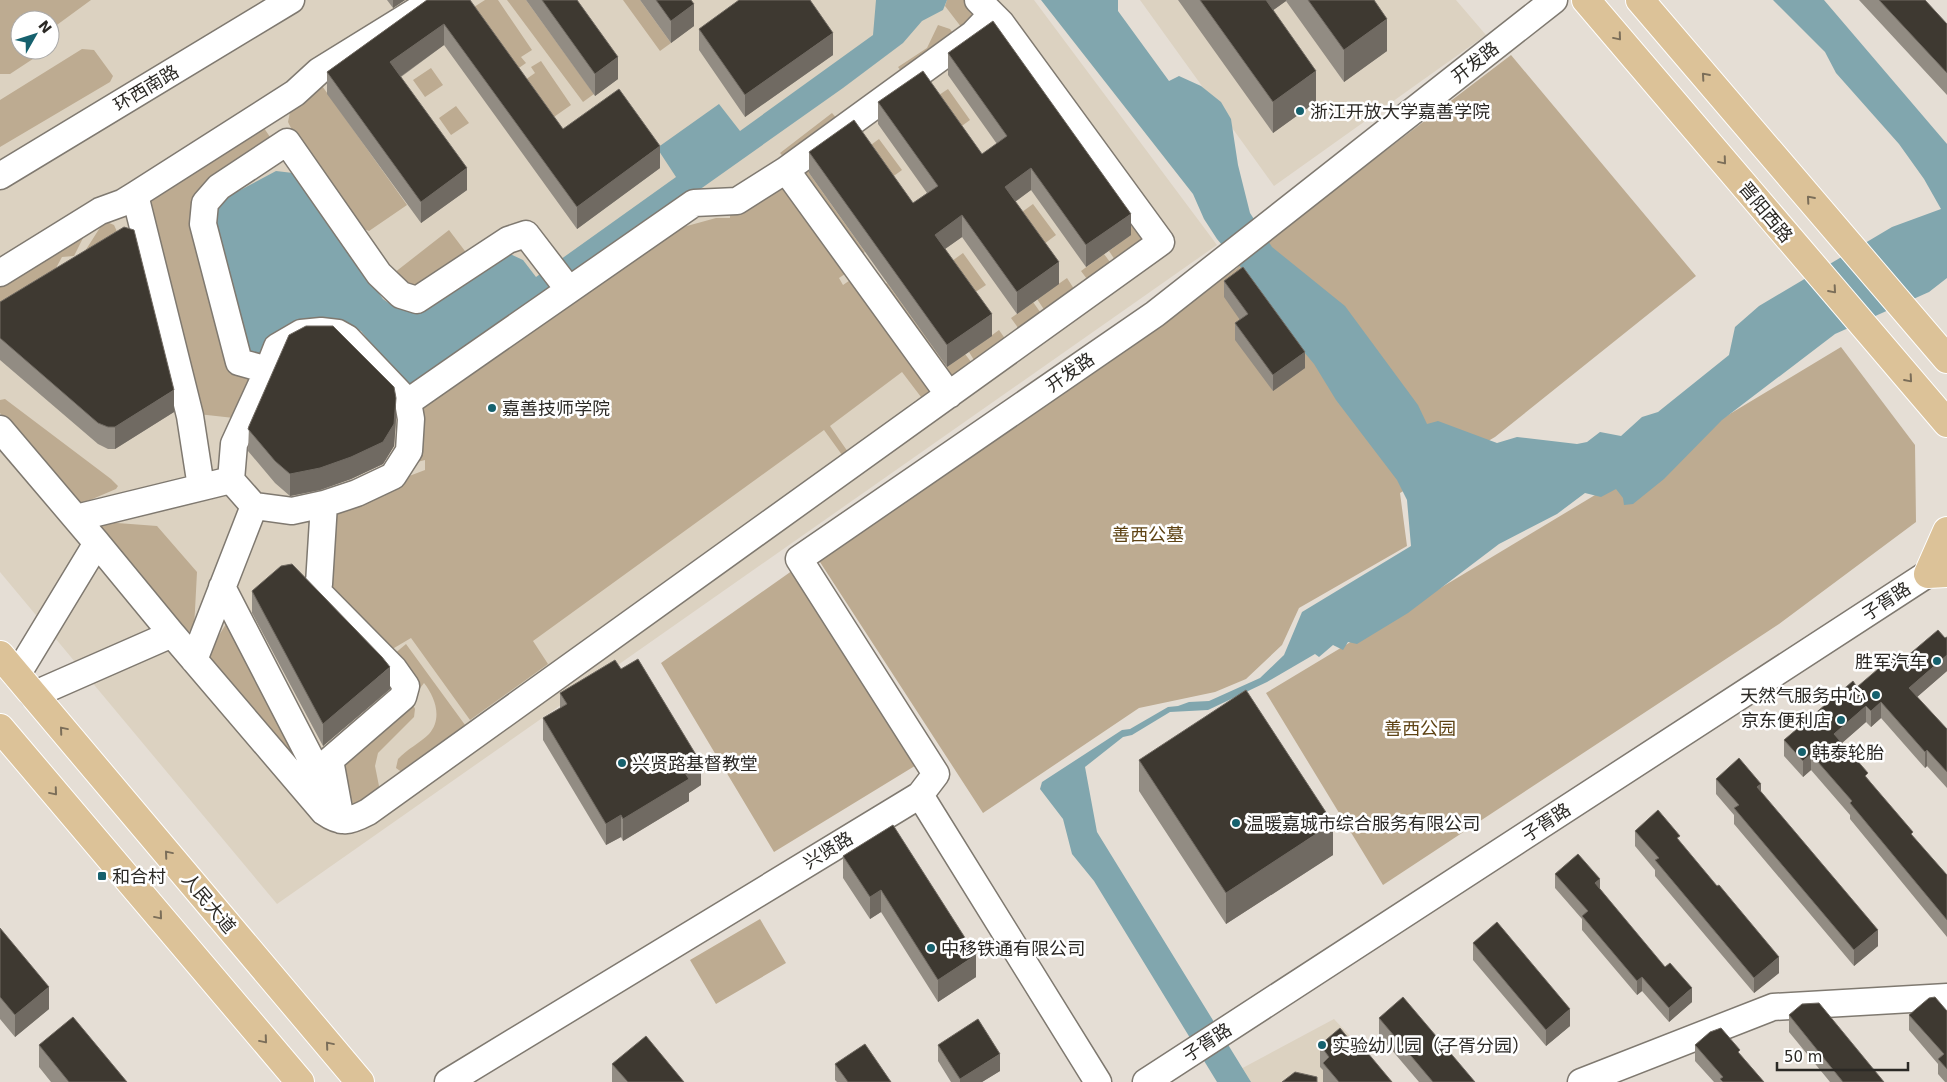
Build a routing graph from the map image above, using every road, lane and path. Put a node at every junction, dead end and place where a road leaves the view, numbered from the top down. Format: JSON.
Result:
{"nodes":[{"id":1,"x":291,"y":0,"type":"edge"},
{"id":2,"x":434,"y":0,"type":"edge"},
{"id":3,"x":1554,"y":0,"type":"edge"},
{"id":4,"x":1586,"y":0,"type":"edge"},
{"id":5,"x":1640,"y":0,"type":"edge"},
{"id":6,"x":985,"y":7,"type":"edge"},
{"id":7,"x":786,"y":170,"type":"junction"},
{"id":8,"x":0,"y":176,"type":"edge"},
{"id":9,"x":135,"y":195,"type":"junction"},
{"id":10,"x":0,"y":273,"type":"edge"},
{"id":11,"x":568,"y":290,"type":"junction"},
{"id":12,"x":1947,"y":359,"type":"edge"},
{"id":13,"x":268,"y":370,"type":"junction"},
{"id":14,"x":949,"y":395,"type":"junction"},
{"id":15,"x":408,"y":402,"type":"junction"},
{"id":16,"x":1947,"y":424,"type":"edge"},
{"id":17,"x":0,"y":429,"type":"edge"},
{"id":18,"x":231,"y":480,"type":"junction"},
{"id":19,"x":201,"y":487,"type":"junction"},
{"id":20,"x":324,"y":504,"type":"junction"},
{"id":21,"x":254,"y":506,"type":"junction"},
{"id":22,"x":76,"y":518,"type":"junction"},
{"id":23,"x":1947,"y":531,"type":"edge"},
{"id":24,"x":97,"y":542,"type":"junction"},
{"id":25,"x":1941,"y":569,"type":"edge"},
{"id":26,"x":222,"y":587,"type":"junction"},
{"id":27,"x":172,"y":634,"type":"junction"},
{"id":28,"x":194,"y":660,"type":"junction"},
{"id":29,"x":17,"y":675,"type":"edge"},
{"id":30,"x":0,"y":728,"type":"edge"},
{"id":31,"x":920,"y":795,"type":"junction"},
{"id":32,"x":341,"y":820,"type":"junction"},
{"id":33,"x":1947,"y":997,"type":"edge"},
{"id":34,"x":300,"y":1082,"type":"edge"},
{"id":35,"x":360,"y":1082,"type":"edge"},
{"id":36,"x":448,"y":1082,"type":"edge"},
{"id":37,"x":1098,"y":1082,"type":"edge"},
{"id":38,"x":1146,"y":1082,"type":"edge"},
{"id":39,"x":1581,"y":1082,"type":"edge"}],
"edges":[{"from":1,"to":8,"type":"street","name":"环西南路"},
{"from":2,"to":9,"type":"street"},
{"from":3,"to":31,"type":"street","name":"开发路"},
{"from":4,"to":16,"type":"main road","name":"晋阳西路","one_way":true},
{"from":12,"to":5,"type":"main road","one_way":true},
{"from":6,"to":7,"type":"street"},
{"from":6,"to":14,"type":"street"},
{"from":7,"to":11,"type":"street"},
{"from":7,"to":14,"type":"street"},
{"from":9,"to":10,"type":"street"},
{"from":9,"to":19,"type":"street"},
{"from":11,"to":13,"type":"street"},
{"from":11,"to":15,"type":"street"},
{"from":13,"to":15,"type":"street"},
{"from":13,"to":18,"type":"street"},
{"from":14,"to":32,"type":"street"},
{"from":15,"to":20,"type":"street"},
{"from":17,"to":22,"type":"street"},
{"from":18,"to":19,"type":"street"},
{"from":18,"to":21,"type":"street"},
{"from":19,"to":22,"type":"street"},
{"from":20,"to":21,"type":"street"},
{"from":20,"to":32,"type":"street"},
{"from":21,"to":26,"type":"street"},
{"from":22,"to":24,"type":"street"},
{"from":23,"to":25,"type":"main road"},
{"from":24,"to":27,"type":"street"},
{"from":24,"to":29,"type":"street"},
{"from":25,"to":38,"type":"street","name":"子胥路"},
{"from":26,"to":28,"type":"street"},
{"from":26,"to":32,"type":"street"},
{"from":27,"to":28,"type":"street"},
{"from":27,"to":29,"type":"street"},
{"from":28,"to":32,"type":"street"},
{"from":35,"to":29,"type":"main road","name":"人民大道","one_way":true},
{"from":30,"to":34,"type":"main road","one_way":true},
{"from":31,"to":36,"type":"street","name":"兴贤路"},
{"from":31,"to":37,"type":"street"},
{"from":33,"to":39,"type":"street"}]}
